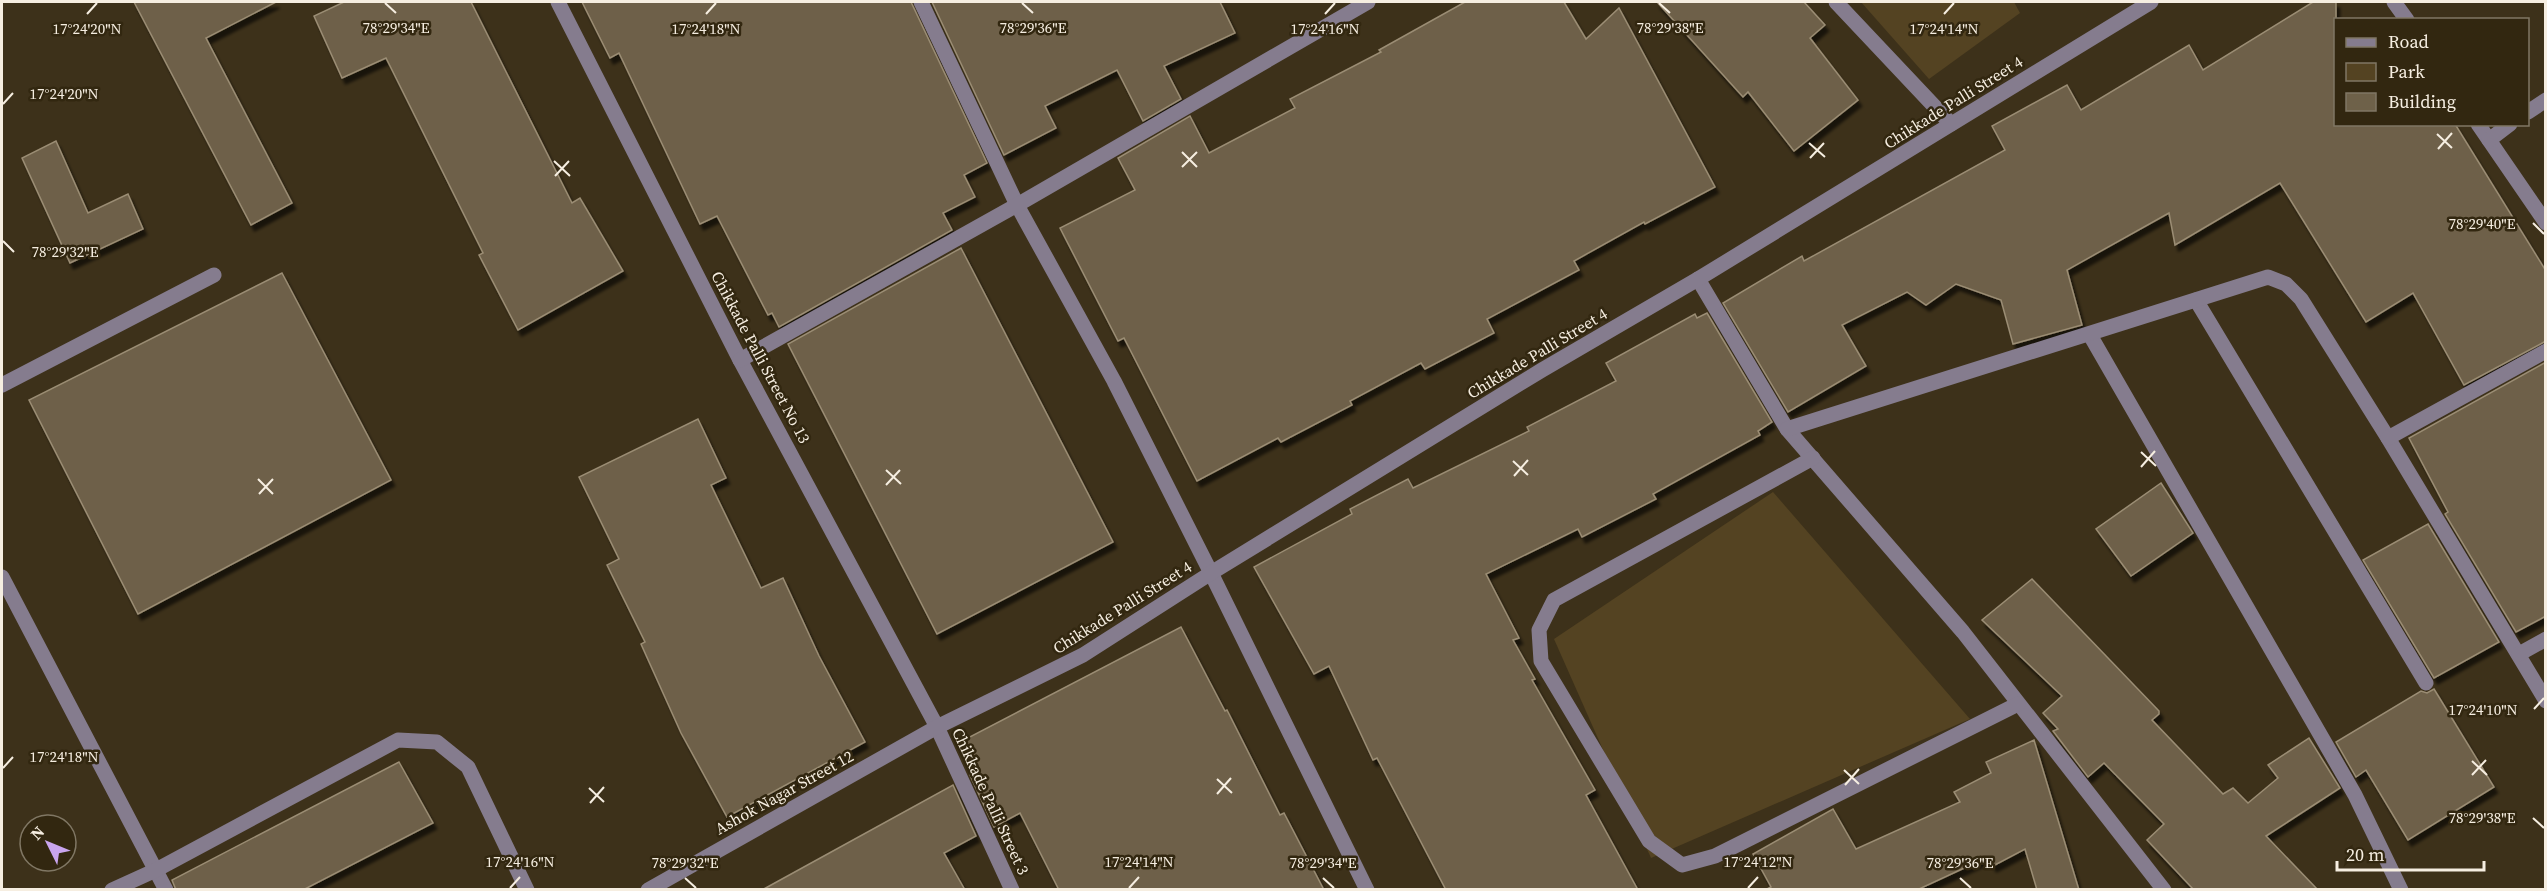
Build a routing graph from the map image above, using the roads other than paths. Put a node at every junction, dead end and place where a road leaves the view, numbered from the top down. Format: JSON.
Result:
{"nodes":[{"id":1,"x":558,"y":2,"type":"edge"},
{"id":2,"x":921,"y":2,"type":"edge"},
{"id":3,"x":1368,"y":2,"type":"edge"},
{"id":4,"x":1836,"y":2,"type":"edge"},
{"id":5,"x":2151,"y":2,"type":"edge"},
{"id":6,"x":2394,"y":2,"type":"edge"},
{"id":7,"x":2406,"y":18,"type":"edge"},
{"id":8,"x":2546,"y":100,"type":"edge"},
{"id":9,"x":2529,"y":111,"type":"edge"},
{"id":10,"x":1951,"y":124,"type":"junction"},
{"id":11,"x":2479,"y":126,"type":"edge"},
{"id":12,"x":2507,"y":126,"type":"edge"},
{"id":13,"x":2489,"y":140,"type":"junction"},
{"id":14,"x":1017,"y":205,"type":"junction"},
{"id":15,"x":2546,"y":223,"type":"edge"},
{"id":16,"x":214,"y":275,"type":"dead end"},
{"id":17,"x":1698,"y":279,"type":"junction"},
{"id":18,"x":2196,"y":300,"type":"junction"},
{"id":19,"x":2090,"y":335,"type":"junction"},
{"id":20,"x":2546,"y":351,"type":"edge"},
{"id":21,"x":740,"y":360,"type":"junction"},
{"id":22,"x":2,"y":385,"type":"edge"},
{"id":23,"x":1787,"y":429,"type":"junction"},
{"id":24,"x":2388,"y":438,"type":"junction"},
{"id":25,"x":1813,"y":458,"type":"junction"},
{"id":26,"x":1211,"y":573,"type":"junction"},
{"id":27,"x":2,"y":577,"type":"edge"},
{"id":28,"x":2546,"y":639,"type":"edge"},
{"id":29,"x":2519,"y":654,"type":"junction"},
{"id":30,"x":2426,"y":682,"type":"dead end"},
{"id":31,"x":2546,"y":701,"type":"edge"},
{"id":32,"x":2019,"y":704,"type":"junction"},
{"id":33,"x":937,"y":727,"type":"junction"},
{"id":34,"x":156,"y":870,"type":"junction"},
{"id":35,"x":112,"y":890,"type":"edge"},
{"id":36,"x":166,"y":890,"type":"edge"},
{"id":37,"x":527,"y":890,"type":"edge"},
{"id":38,"x":648,"y":890,"type":"edge"},
{"id":39,"x":1012,"y":890,"type":"edge"},
{"id":40,"x":1367,"y":890,"type":"edge"},
{"id":41,"x":2164,"y":890,"type":"edge"},
{"id":42,"x":2401,"y":890,"type":"edge"}],
"edges":[{"from":1,"to":21,"type":"street","name":"Chikkade Palli Street No 13"},
{"from":2,"to":14,"type":"street"},
{"from":3,"to":14,"type":"street"},
{"from":4,"to":10,"type":"street"},
{"from":5,"to":10,"type":"street","name":"Chikkade Palli Street 4"},
{"from":6,"to":7,"type":"street"},
{"from":8,"to":9,"type":"street"},
{"from":10,"to":17,"type":"street","name":"Chikkade Palli Street 4"},
{"from":11,"to":13,"type":"street"},
{"from":12,"to":13,"type":"street"},
{"from":13,"to":15,"type":"street"},
{"from":14,"to":21,"type":"street"},
{"from":14,"to":26,"type":"street"},
{"from":16,"to":22,"type":"street"},
{"from":17,"to":23,"type":"street"},
{"from":17,"to":26,"type":"street","name":"Chikkade Palli Street 4"},
{"from":18,"to":19,"type":"street"},
{"from":18,"to":24,"type":"street"},
{"from":18,"to":30,"type":"street"},
{"from":19,"to":23,"type":"street"},
{"from":19,"to":42,"type":"street"},
{"from":20,"to":24,"type":"street"},
{"from":21,"to":33,"type":"street","name":"Chikkade Palli Street No 13"},
{"from":23,"to":25,"type":"street"},
{"from":24,"to":29,"type":"street"},
{"from":25,"to":32,"type":"street"},
{"from":25,"to":32,"type":"street"},
{"from":26,"to":33,"type":"street","name":"Chikkade Palli Street 4"},
{"from":26,"to":40,"type":"street"},
{"from":27,"to":34,"type":"street"},
{"from":28,"to":29,"type":"street"},
{"from":29,"to":31,"type":"street"},
{"from":32,"to":41,"type":"street"},
{"from":33,"to":38,"type":"street","name":"Ashok Nagar Street 12"},
{"from":33,"to":39,"type":"street","name":"Chikkade Palli Street 3"},
{"from":34,"to":35,"type":"street"},
{"from":34,"to":36,"type":"street"},
{"from":34,"to":37,"type":"street"}]}
